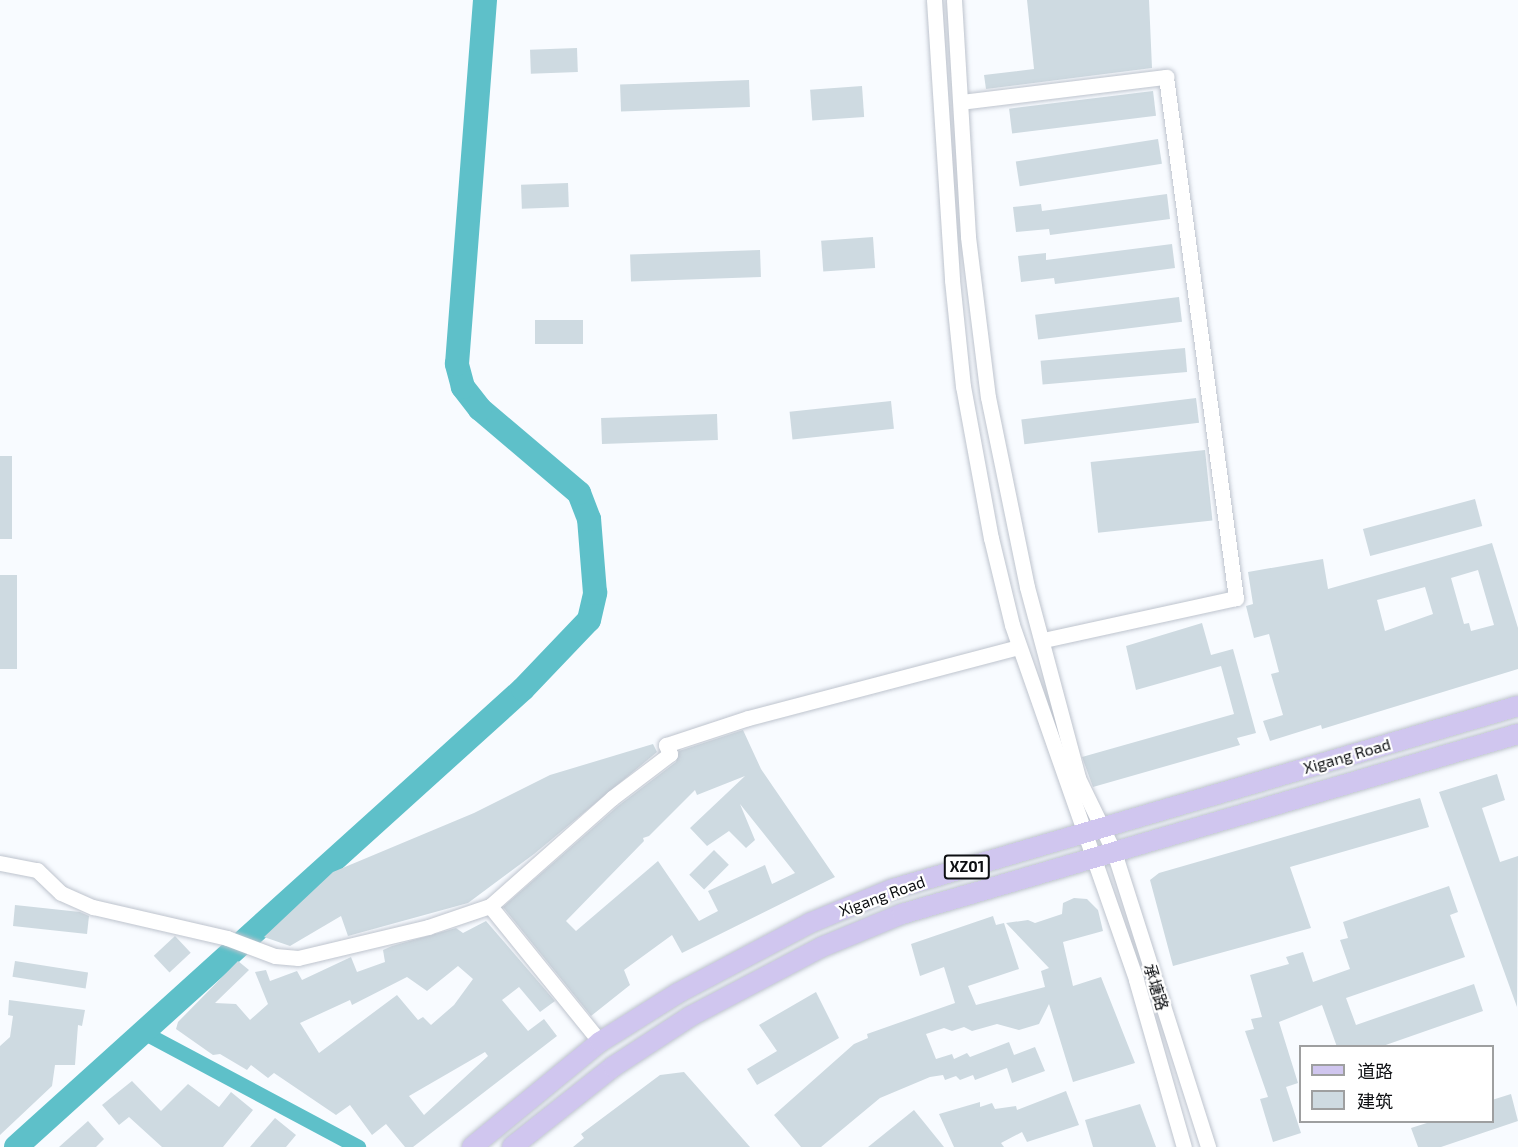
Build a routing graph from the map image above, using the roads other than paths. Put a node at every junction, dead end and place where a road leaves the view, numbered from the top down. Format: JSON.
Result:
{"nodes":[{"id":1,"x":934,"y":0,"type":"edge"},
{"id":2,"x":954,"y":0,"type":"edge"},
{"id":3,"x":961,"y":102,"type":"junction"},
{"id":4,"x":1044,"y":640,"type":"junction"},
{"id":5,"x":1019,"y":647,"type":"junction"},
{"id":6,"x":1518,"y":706,"type":"edge"},
{"id":7,"x":1518,"y":734,"type":"edge"},
{"id":8,"x":1103,"y":827,"type":"junction"},
{"id":9,"x":1084,"y":833,"type":"junction"},
{"id":10,"x":1114,"y":852,"type":"junction"},
{"id":11,"x":1094,"y":858,"type":"junction"},
{"id":12,"x":0,"y":863,"type":"edge"},
{"id":13,"x":490,"y":906,"type":"junction"},
{"id":14,"x":600,"y":1042,"type":"junction"},
{"id":15,"x":472,"y":1147,"type":"edge"},
{"id":16,"x":512,"y":1147,"type":"edge"},
{"id":17,"x":1184,"y":1147,"type":"edge"},
{"id":18,"x":1208,"y":1147,"type":"edge"}],
"edges":[{"from":1,"to":5,"type":"street","name":"承塘路"},
{"from":2,"to":3,"type":"street","name":"承塘路"},
{"from":3,"to":4,"type":"street","name":"承塘路"},
{"from":3,"to":4,"type":"street"},
{"from":4,"to":8,"type":"street","name":"承塘路"},
{"from":5,"to":9,"type":"street","name":"承塘路"},
{"from":5,"to":13,"type":"street"},
{"from":6,"to":8,"type":"main road","name":"Xigang Road","number":"XZ01"},
{"from":7,"to":10,"type":"main road","name":"Xigang Road","number":"XZ01"},
{"from":8,"to":9,"type":"main road","name":"Xigang Road","number":"XZ01"},
{"from":8,"to":10,"type":"street","name":"承塘路"},
{"from":9,"to":11,"type":"street","name":"承塘路"},
{"from":9,"to":14,"type":"main road","name":"Xigang Road","number":"XZ01"},
{"from":10,"to":11,"type":"main road","name":"Xigang Road","number":"XZ01"},
{"from":10,"to":18,"type":"street","name":"承塘路"},
{"from":11,"to":16,"type":"main road","name":"Xigang Road","number":"XZ01"},
{"from":11,"to":17,"type":"street","name":"承塘路"},
{"from":12,"to":13,"type":"street"},
{"from":13,"to":14,"type":"street"},
{"from":14,"to":15,"type":"main road","name":"Xigang Road","number":"XZ01"}]}
